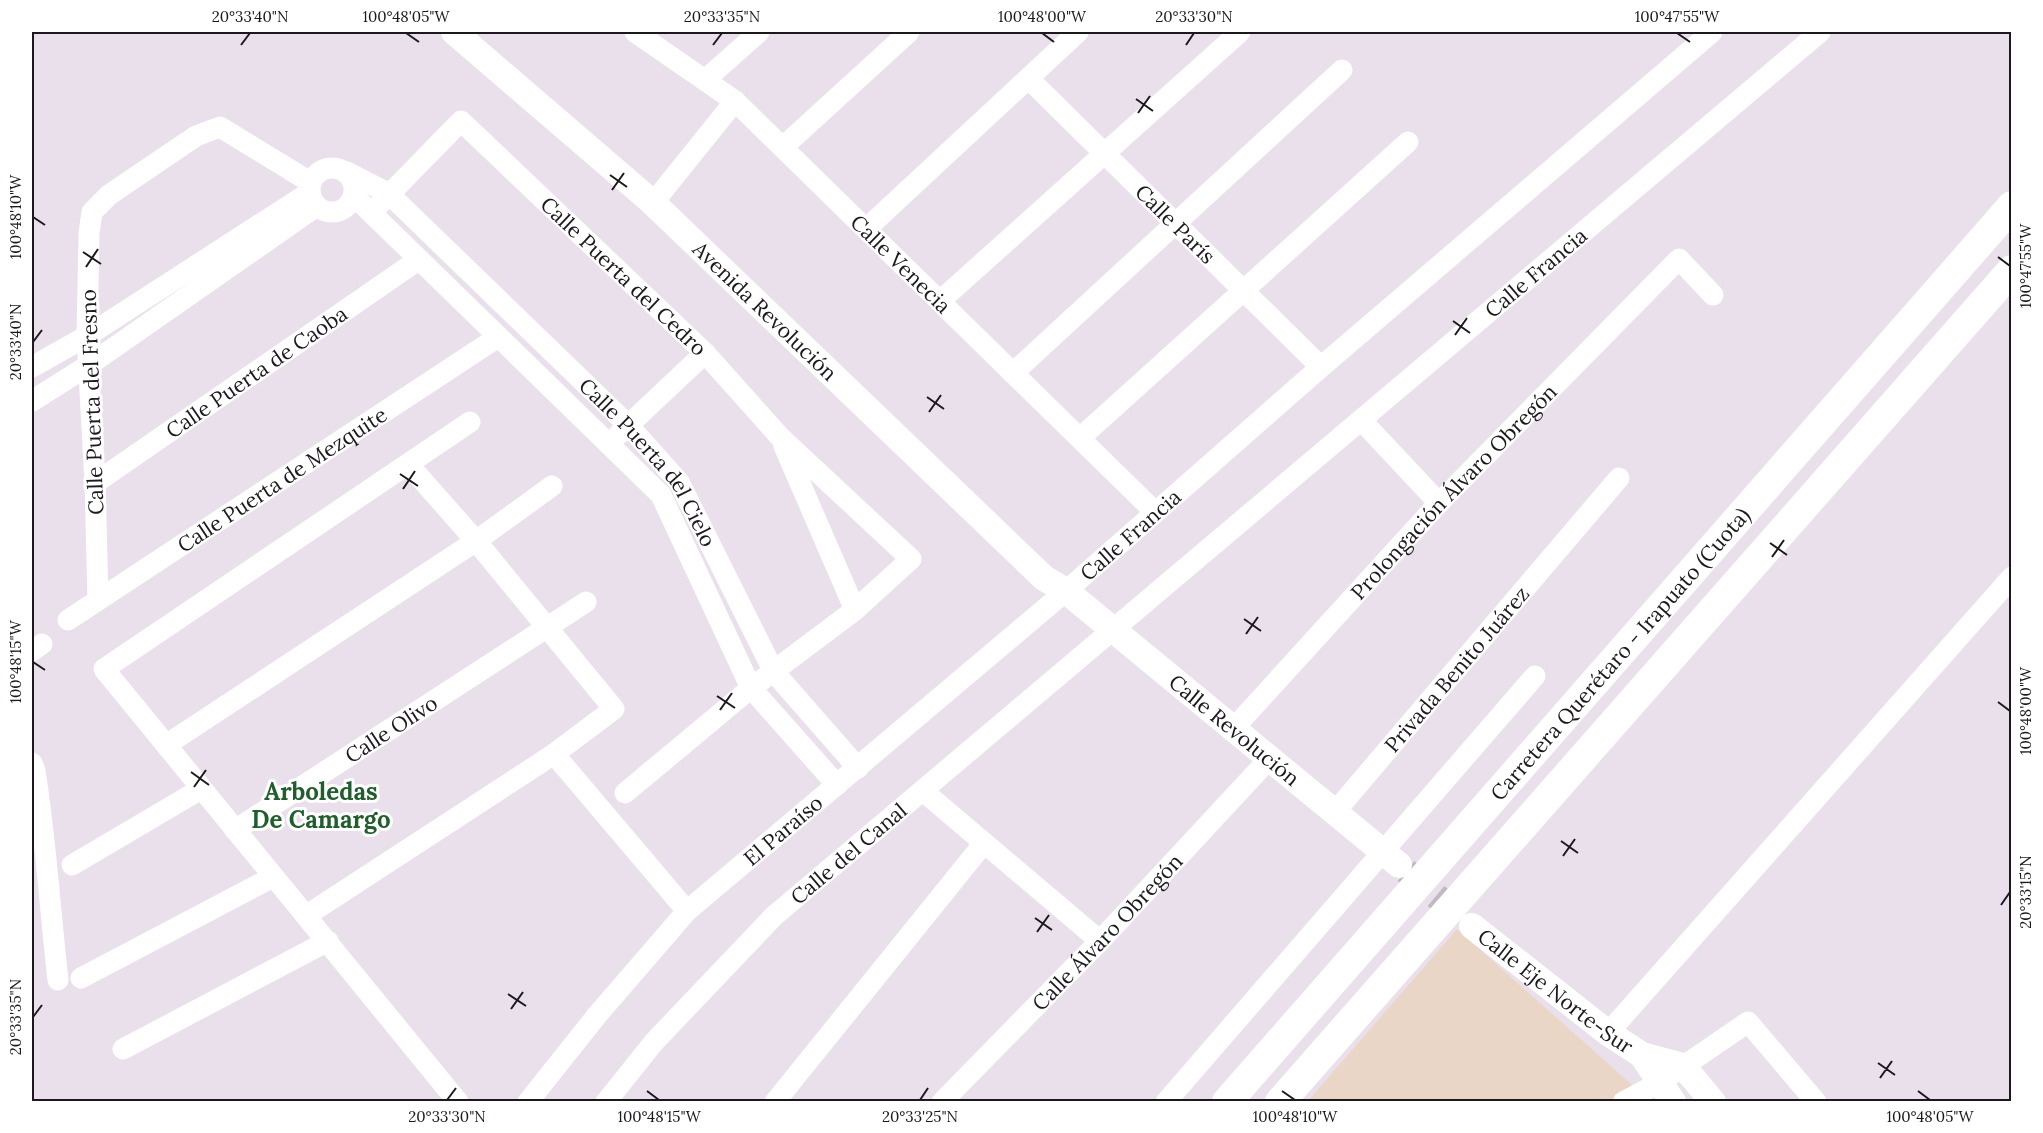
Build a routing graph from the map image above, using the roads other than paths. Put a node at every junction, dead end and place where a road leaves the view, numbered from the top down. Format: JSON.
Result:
{"nodes":[{"id":1,"x":453,"y":32,"type":"edge"},
{"id":2,"x":635,"y":32,"type":"edge"},
{"id":3,"x":759,"y":32,"type":"edge"},
{"id":4,"x":909,"y":32,"type":"edge"},
{"id":5,"x":1078,"y":32,"type":"edge"},
{"id":6,"x":1240,"y":32,"type":"edge"},
{"id":7,"x":1712,"y":32,"type":"edge"},
{"id":8,"x":1820,"y":32,"type":"edge"},
{"id":9,"x":1342,"y":70,"type":"dead end"},
{"id":10,"x":1029,"y":79,"type":"junction"},
{"id":11,"x":705,"y":80,"type":"junction"},
{"id":12,"x":735,"y":101,"type":"junction"},
{"id":13,"x":1408,"y":142,"type":"dead end"},
{"id":14,"x":783,"y":147,"type":"junction"},
{"id":15,"x":1104,"y":153,"type":"junction"},
{"id":16,"x":347,"y":172,"type":"junction"},
{"id":17,"x":312,"y":193,"type":"junction"},
{"id":18,"x":388,"y":193,"type":"junction"},
{"id":19,"x":354,"y":196,"type":"junction"},
{"id":20,"x":653,"y":203,"type":"junction"},
{"id":21,"x":2012,"y":206,"type":"edge"},
{"id":22,"x":372,"y":212,"type":"junction"},
{"id":23,"x":1176,"y":224,"type":"junction"},
{"id":24,"x":866,"y":229,"type":"junction"},
{"id":25,"x":418,"y":260,"type":"junction"},
{"id":26,"x":2012,"y":270,"type":"edge"},
{"id":27,"x":1245,"y":292,"type":"junction"},
{"id":28,"x":1713,"y":295,"type":"dead end"},
{"id":29,"x":940,"y":301,"type":"junction"},
{"id":30,"x":87,"y":336,"type":"junction"},
{"id":31,"x":498,"y":337,"type":"junction"},
{"id":32,"x":705,"y":353,"type":"junction"},
{"id":33,"x":90,"y":365,"type":"junction"},
{"id":34,"x":32,"y":367,"type":"edge"},
{"id":35,"x":1321,"y":367,"type":"junction"},
{"id":36,"x":1013,"y":373,"type":"junction"},
{"id":37,"x":32,"y":401,"type":"edge"},
{"id":38,"x":1360,"y":420,"type":"junction"},
{"id":39,"x":470,"y":422,"type":"dead end"},
{"id":40,"x":628,"y":425,"type":"junction"},
{"id":41,"x":780,"y":437,"type":"junction"},
{"id":42,"x":1080,"y":438,"type":"junction"},
{"id":43,"x":610,"y":442,"type":"junction"},
{"id":44,"x":408,"y":464,"type":"junction"},
{"id":45,"x":1619,"y":478,"type":"dead end"},
{"id":46,"x":95,"y":483,"type":"junction"},
{"id":47,"x":552,"y":486,"type":"dead end"},
{"id":48,"x":1439,"y":503,"type":"junction"},
{"id":49,"x":1155,"y":512,"type":"junction"},
{"id":50,"x":476,"y":541,"type":"junction"},
{"id":51,"x":2012,"y":577,"type":"edge"},
{"id":52,"x":1069,"y":593,"type":"junction"},
{"id":53,"x":98,"y":600,"type":"junction"},
{"id":54,"x":586,"y":602,"type":"dead end"},
{"id":55,"x":855,"y":610,"type":"junction"},
{"id":56,"x":68,"y":620,"type":"dead end"},
{"id":57,"x":1109,"y":626,"type":"junction"},
{"id":58,"x":547,"y":628,"type":"junction"},
{"id":59,"x":774,"y":672,"type":"junction"},
{"id":60,"x":1535,"y":676,"type":"dead end"},
{"id":61,"x":751,"y":688,"type":"junction"},
{"id":62,"x":1233,"y":729,"type":"junction"},
{"id":63,"x":166,"y":745,"type":"junction"},
{"id":64,"x":554,"y":753,"type":"junction"},
{"id":65,"x":1269,"y":759,"type":"junction"},
{"id":66,"x":858,"y":768,"type":"junction"},
{"id":67,"x":33,"y":769,"type":"edge"},
{"id":68,"x":837,"y":785,"type":"junction"},
{"id":69,"x":201,"y":789,"type":"junction"},
{"id":70,"x":923,"y":791,"type":"junction"},
{"id":71,"x":625,"y":793,"type":"dead end"},
{"id":72,"x":1334,"y":813,"type":"junction"},
{"id":73,"x":235,"y":830,"type":"junction"},
{"id":74,"x":984,"y":843,"type":"junction"},
{"id":75,"x":1391,"y":859,"type":"junction"},
{"id":76,"x":72,"y":865,"type":"dead end"},
{"id":77,"x":273,"y":877,"type":"junction"},
{"id":78,"x":39,"y":885,"type":"edge"},
{"id":79,"x":687,"y":911,"type":"junction"},
{"id":80,"x":307,"y":915,"type":"junction"},
{"id":81,"x":1472,"y":926,"type":"tunnel mouth"},
{"id":82,"x":328,"y":941,"type":"junction"},
{"id":83,"x":1100,"y":941,"type":"junction"},
{"id":84,"x":81,"y":978,"type":"dead end"},
{"id":85,"x":58,"y":980,"type":"dead end"},
{"id":86,"x":1608,"y":1033,"type":"junction"},
{"id":87,"x":123,"y":1049,"type":"dead end"},
{"id":88,"x":1642,"y":1055,"type":"junction"},
{"id":89,"x":1683,"y":1066,"type":"junction"},
{"id":90,"x":1666,"y":1092,"type":"edge"},
{"id":91,"x":458,"y":1101,"type":"edge"},
{"id":92,"x":528,"y":1101,"type":"edge"},
{"id":93,"x":606,"y":1101,"type":"edge"},
{"id":94,"x":775,"y":1101,"type":"edge"},
{"id":95,"x":942,"y":1101,"type":"edge"},
{"id":96,"x":1166,"y":1101,"type":"edge"},
{"id":97,"x":1227,"y":1101,"type":"edge"},
{"id":98,"x":1280,"y":1101,"type":"edge"},
{"id":99,"x":1623,"y":1101,"type":"edge"},
{"id":100,"x":1713,"y":1101,"type":"edge"},
{"id":101,"x":1816,"y":1101,"type":"edge"}],
"edges":[{"from":1,"to":20,"type":"main road","name":"Avenida Revolución"},
{"from":2,"to":11,"type":"street","name":"Calle Venecia"},
{"from":3,"to":11,"type":"street"},
{"from":4,"to":14,"type":"street"},
{"from":5,"to":10,"type":"street"},
{"from":6,"to":15,"type":"street"},
{"from":7,"to":35,"type":"street","name":"Calle Francia"},
{"from":8,"to":38,"type":"street","name":"Calle Francia"},
{"from":9,"to":23,"type":"street"},
{"from":10,"to":15,"type":"street","name":"Calle París"},
{"from":10,"to":24,"type":"street"},
{"from":11,"to":12,"type":"street","name":"Calle Venecia"},
{"from":12,"to":14,"type":"street","name":"Calle Venecia"},
{"from":12,"to":20,"type":"street"},
{"from":13,"to":27,"type":"street"},
{"from":14,"to":24,"type":"street","name":"Calle Venecia"},
{"from":15,"to":23,"type":"street","name":"Calle París"},
{"from":15,"to":29,"type":"street"},
{"from":16,"to":17,"type":"street"},
{"from":16,"to":18,"type":"street","name":"Calle Puerta del Cielo"},
{"from":16,"to":19,"type":"street"},
{"from":17,"to":19,"type":"street"},
{"from":17,"to":30,"type":"street"},
{"from":17,"to":30,"type":"street","name":"Calle Puerta del Fresno"},
{"from":17,"to":33,"type":"street"},
{"from":18,"to":22,"type":"street"},
{"from":18,"to":32,"type":"street","name":"Calle Puerta del Cedro"},
{"from":18,"to":40,"type":"street","name":"Calle Puerta del Cielo"},
{"from":19,"to":22,"type":"street","name":"Calle Puerta del Cielo"},
{"from":20,"to":52,"type":"main road","name":"Avenida Revolución"},
{"from":21,"to":97,"type":"highway","name":"Carretera Querétaro - Irapuato (Cuota)"},
{"from":22,"to":25,"type":"street","name":"Calle Puerta del Cielo"},
{"from":23,"to":27,"type":"street","name":"Calle París"},
{"from":23,"to":36,"type":"street"},
{"from":24,"to":29,"type":"street","name":"Calle Venecia"},
{"from":25,"to":31,"type":"street","name":"Calle Puerta del Cielo"},
{"from":25,"to":46,"type":"street","name":"Calle Puerta de Caoba"},
{"from":26,"to":98,"type":"highway","name":"Carretera Querétaro - Irapuato (Cuota)"},
{"from":27,"to":35,"type":"street","name":"Calle París"},
{"from":27,"to":42,"type":"street"},
{"from":28,"to":48,"type":"street","name":"Prolongación Álvaro Obregón"},
{"from":29,"to":36,"type":"street","name":"Calle Venecia"},
{"from":30,"to":33,"type":"street","name":"Calle Puerta del Fresno"},
{"from":30,"to":34,"type":"street"},
{"from":31,"to":43,"type":"street","name":"Calle Puerta del Cielo"},
{"from":31,"to":53,"type":"street","name":"Calle Puerta de Mezquite"},
{"from":32,"to":40,"type":"street"},
{"from":32,"to":41,"type":"street","name":"Calle Puerta del Cedro"},
{"from":33,"to":37,"type":"street"},
{"from":33,"to":46,"type":"street","name":"Calle Puerta del Fresno"},
{"from":35,"to":49,"type":"street","name":"Calle Francia"},
{"from":36,"to":42,"type":"street","name":"Calle Venecia"},
{"from":38,"to":48,"type":"street"},
{"from":38,"to":57,"type":"street","name":"Calle Francia"},
{"from":39,"to":44,"type":"street"},
{"from":40,"to":43,"type":"street"},
{"from":40,"to":59,"type":"street","name":"Calle Puerta del Cielo"},
{"from":41,"to":55,"type":"street","name":"Calle Puerta del Cedro"},
{"from":41,"to":55,"type":"street","name":"Calle Puerta del Cedro"},
{"from":42,"to":49,"type":"street","name":"Calle Venecia"},
{"from":43,"to":61,"type":"street","name":"Calle Puerta del Cielo"},
{"from":44,"to":50,"type":"street"},
{"from":44,"to":63,"type":"street"},
{"from":45,"to":72,"type":"street","name":"Privada Benito Juárez"},
{"from":46,"to":53,"type":"street","name":"Calle Puerta del Fresno"},
{"from":47,"to":50,"type":"street"},
{"from":48,"to":62,"type":"street","name":"Prolongación Álvaro Obregón"},
{"from":49,"to":52,"type":"street","name":"Calle Francia"},
{"from":50,"to":58,"type":"street"},
{"from":50,"to":63,"type":"street"},
{"from":51,"to":86,"type":"street"},
{"from":52,"to":57,"type":"main road","name":"Calle Revolución"},
{"from":52,"to":66,"type":"street","name":"El Paraíso"},
{"from":53,"to":56,"type":"street","name":"Calle Puerta de Mezquite"},
{"from":54,"to":58,"type":"street","name":"Calle Olivo"},
{"from":55,"to":59,"type":"street"},
{"from":57,"to":62,"type":"main road","name":"Calle Revolución"},
{"from":57,"to":70,"type":"street","name":"Calle del Canal"},
{"from":58,"to":64,"type":"street"},
{"from":58,"to":73,"type":"street","name":"Calle Olivo"},
{"from":59,"to":61,"type":"street"},
{"from":59,"to":66,"type":"street","name":"Calle Puerta del Cielo"},
{"from":60,"to":75,"type":"street"},
{"from":61,"to":68,"type":"street","name":"Calle Puerta del Cielo"},
{"from":61,"to":71,"type":"street"},
{"from":62,"to":65,"type":"main road","name":"Calle Revolución"},
{"from":63,"to":69,"type":"street"},
{"from":64,"to":79,"type":"street"},
{"from":64,"to":80,"type":"street"},
{"from":65,"to":72,"type":"main road","name":"Calle Revolución"},
{"from":65,"to":83,"type":"street","name":"Calle Álvaro Obregón"},
{"from":66,"to":68,"type":"street","name":"El Paraíso"},
{"from":67,"to":78,"type":"street"},
{"from":68,"to":79,"type":"street","name":"El Paraíso"},
{"from":69,"to":73,"type":"street"},
{"from":69,"to":76,"type":"street"},
{"from":70,"to":74,"type":"street"},
{"from":70,"to":93,"type":"street","name":"Calle del Canal"},
{"from":72,"to":75,"type":"main road","name":"Calle Revolución"},
{"from":73,"to":77,"type":"street"},
{"from":74,"to":83,"type":"street"},
{"from":74,"to":94,"type":"street"},
{"from":75,"to":96,"type":"street"},
{"from":77,"to":80,"type":"street"},
{"from":77,"to":84,"type":"street"},
{"from":78,"to":85,"type":"street"},
{"from":79,"to":92,"type":"street","name":"El Paraíso"},
{"from":80,"to":82,"type":"street"},
{"from":81,"to":86,"type":"main road","name":"Calle Eje Norte-Sur"},
{"from":82,"to":87,"type":"street"},
{"from":82,"to":91,"type":"street"},
{"from":83,"to":95,"type":"street","name":"Calle Álvaro Obregón"},
{"from":86,"to":88,"type":"main road","name":"Calle Eje Norte-Sur"},
{"from":88,"to":89,"type":"main road","name":"Calle Eje Norte-Sur"},
{"from":88,"to":90,"type":"main road","name":"Calle Eje Norte-Sur"},
{"from":89,"to":90,"type":"street"},
{"from":89,"to":100,"type":"main road"},
{"from":89,"to":101,"type":"street"},
{"from":90,"to":99,"type":"street"}]}
